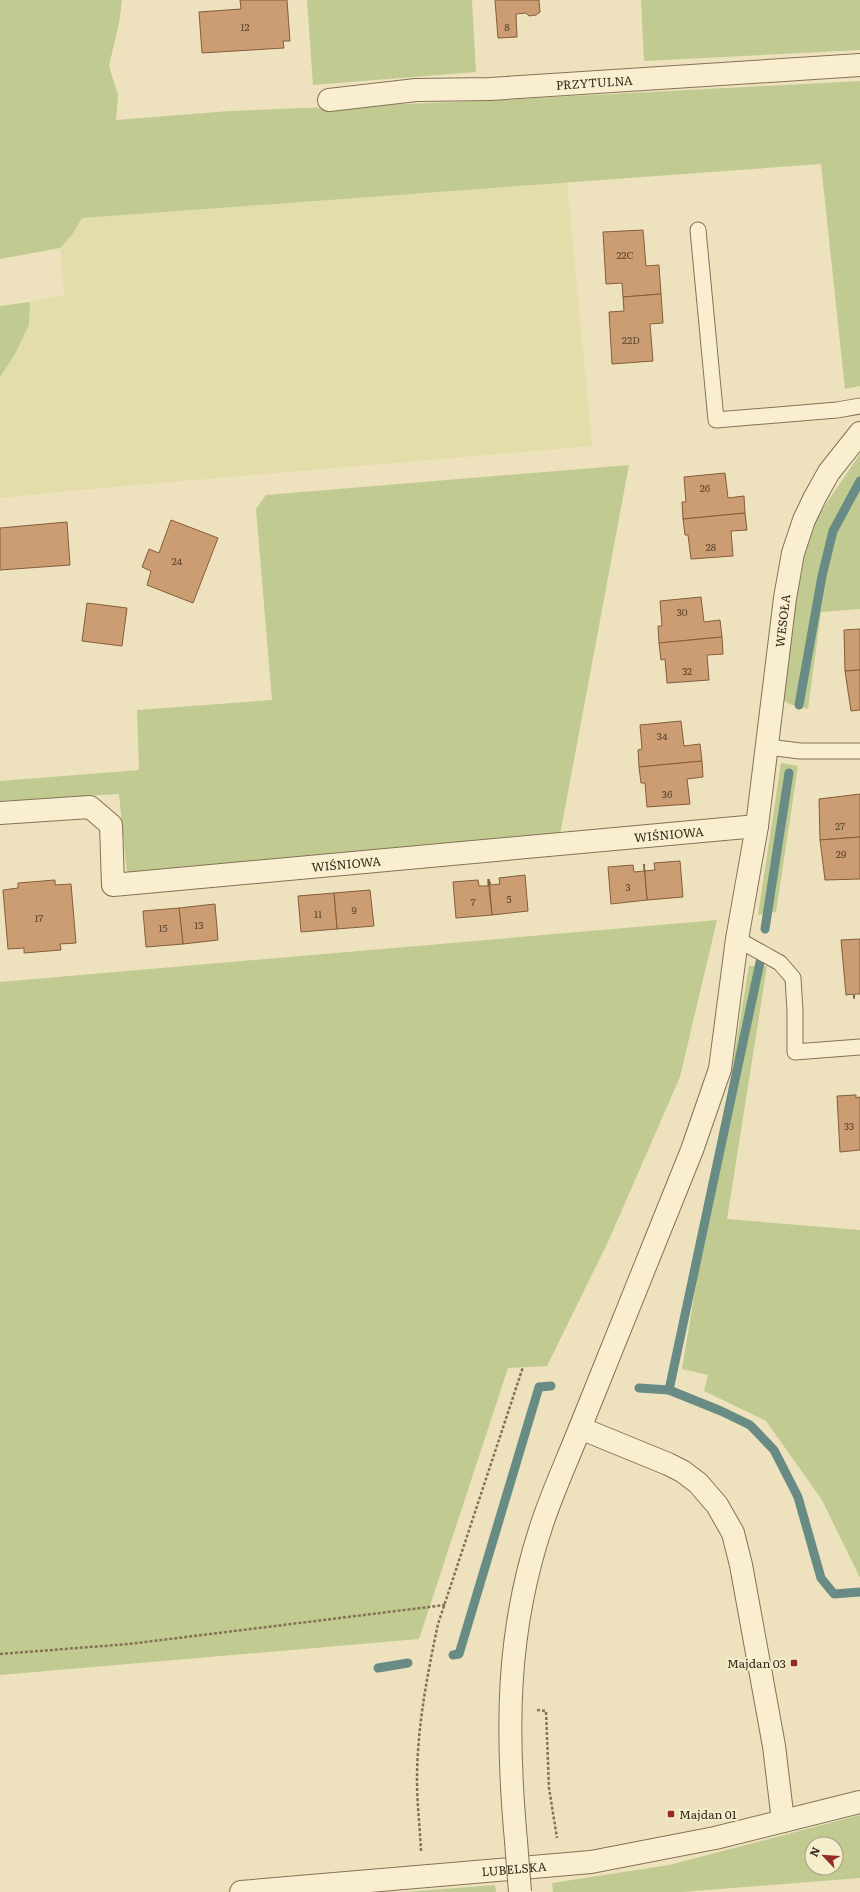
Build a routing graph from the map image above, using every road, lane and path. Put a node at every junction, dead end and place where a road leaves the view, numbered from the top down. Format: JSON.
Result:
{"nodes":[{"id":1,"x":860,"y":65,"type":"edge"},
{"id":2,"x":329,"y":100,"type":"dead end"},
{"id":3,"x":698,"y":230,"type":"dead end"},
{"id":4,"x":860,"y":406,"type":"edge"},
{"id":5,"x":860,"y":433,"type":"edge"},
{"id":6,"x":768,"y":747,"type":"junction"},
{"id":7,"x":860,"y":751,"type":"edge"},
{"id":8,"x":0,"y":813,"type":"edge"},
{"id":9,"x":757,"y":826,"type":"junction"},
{"id":10,"x":737,"y":939,"type":"junction"},
{"id":11,"x":860,"y":1047,"type":"edge"},
{"id":12,"x":523,"y":1367,"type":"dead end"},
{"id":13,"x":580,"y":1428,"type":"junction"},
{"id":14,"x":445,"y":1606,"type":"junction"},
{"id":15,"x":0,"y":1654,"type":"edge"},
{"id":16,"x":535,"y":1710,"type":"dead end"},
{"id":17,"x":860,"y":1802,"type":"edge"},
{"id":18,"x":783,"y":1821,"type":"junction"},
{"id":19,"x":558,"y":1845,"type":"dead end"},
{"id":20,"x":423,"y":1877,"type":"junction"},
{"id":21,"x":241,"y":1892,"type":"edge"},
{"id":22,"x":520,"y":1892,"type":"edge"}],
"edges":[{"from":1,"to":2,"type":"street","name":"PRZYTULNA"},
{"from":3,"to":4,"type":"lane"},
{"from":5,"to":6,"type":"street","name":"WESOŁA"},
{"from":6,"to":7,"type":"lane"},
{"from":6,"to":9,"type":"street","name":"WESOŁA"},
{"from":8,"to":9,"type":"street","name":"WIŚNIOWA"},
{"from":9,"to":10,"type":"street","name":"WESOŁA"},
{"from":10,"to":11,"type":"lane"},
{"from":10,"to":13,"type":"street","name":"WESOŁA"},
{"from":12,"to":14,"type":"path"},
{"from":13,"to":18,"type":"street"},
{"from":13,"to":22,"type":"street","name":"WESOŁA","bridge":true},
{"from":14,"to":15,"type":"path"},
{"from":14,"to":20,"type":"path"},
{"from":16,"to":19,"type":"path"},
{"from":17,"to":18,"type":"street","name":"LUBELSKA"},
{"from":18,"to":20,"type":"street","name":"LUBELSKA"},
{"from":20,"to":21,"type":"street","name":"LUBELSKA"}]}
